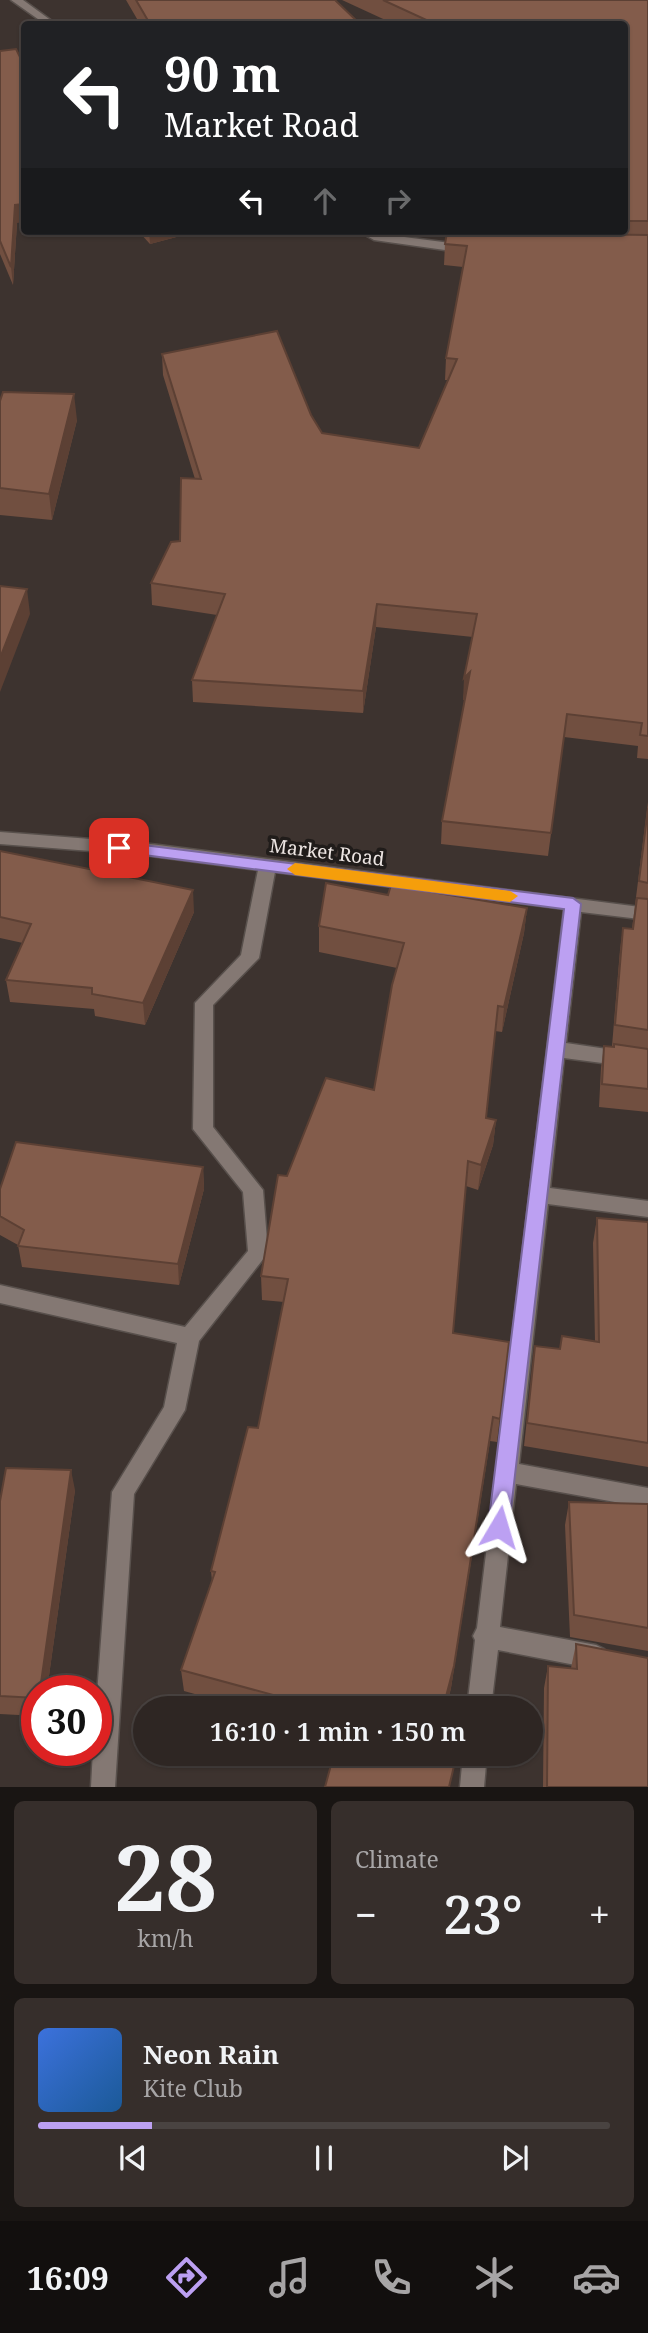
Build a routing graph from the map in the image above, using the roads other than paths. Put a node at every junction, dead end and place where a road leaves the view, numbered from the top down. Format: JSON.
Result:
{"nodes":[{"id":1,"x":16,"y":0,"type":"edge"},
{"id":2,"x":47,"y":21,"type":"edge"},
{"id":3,"x":372,"y":235,"type":"edge"},
{"id":4,"x":478,"y":249,"type":"edge"},
{"id":5,"x":0,"y":838,"type":"edge"},
{"id":6,"x":267,"y":866,"type":"junction"},
{"id":7,"x":573,"y":904,"type":"junction"},
{"id":8,"x":648,"y":914,"type":"edge"},
{"id":9,"x":555,"y":1049,"type":"junction"},
{"id":10,"x":648,"y":1062,"type":"edge"},
{"id":11,"x":538,"y":1195,"type":"junction"},
{"id":12,"x":648,"y":1209,"type":"edge"},
{"id":13,"x":0,"y":1294,"type":"edge"},
{"id":14,"x":190,"y":1337,"type":"junction"},
{"id":15,"x":505,"y":1472,"type":"junction"},
{"id":16,"x":648,"y":1498,"type":"edge"},
{"id":17,"x":485,"y":1636,"type":"junction"},
{"id":18,"x":621,"y":1661,"type":"edge"},
{"id":19,"x":480,"y":1696,"type":"edge"},
{"id":20,"x":474,"y":1766,"type":"edge"},
{"id":21,"x":103,"y":1787,"type":"edge"},
{"id":22,"x":472,"y":1787,"type":"edge"}],
"edges":[{"from":1,"to":2,"type":"street"},
{"from":3,"to":4,"type":"street"},
{"from":5,"to":6,"type":"street","name":"Market Road"},
{"from":6,"to":7,"type":"street","name":"Market Road"},
{"from":6,"to":14,"type":"street"},
{"from":7,"to":8,"type":"street","name":"Market Road"},
{"from":7,"to":9,"type":"street"},
{"from":9,"to":10,"type":"street"},
{"from":9,"to":11,"type":"street"},
{"from":11,"to":12,"type":"street"},
{"from":11,"to":15,"type":"street"},
{"from":13,"to":14,"type":"street"},
{"from":14,"to":21,"type":"street"},
{"from":15,"to":16,"type":"street"},
{"from":15,"to":17,"type":"street"},
{"from":17,"to":18,"type":"street"},
{"from":17,"to":19,"type":"street"},
{"from":20,"to":22,"type":"street"}]}
